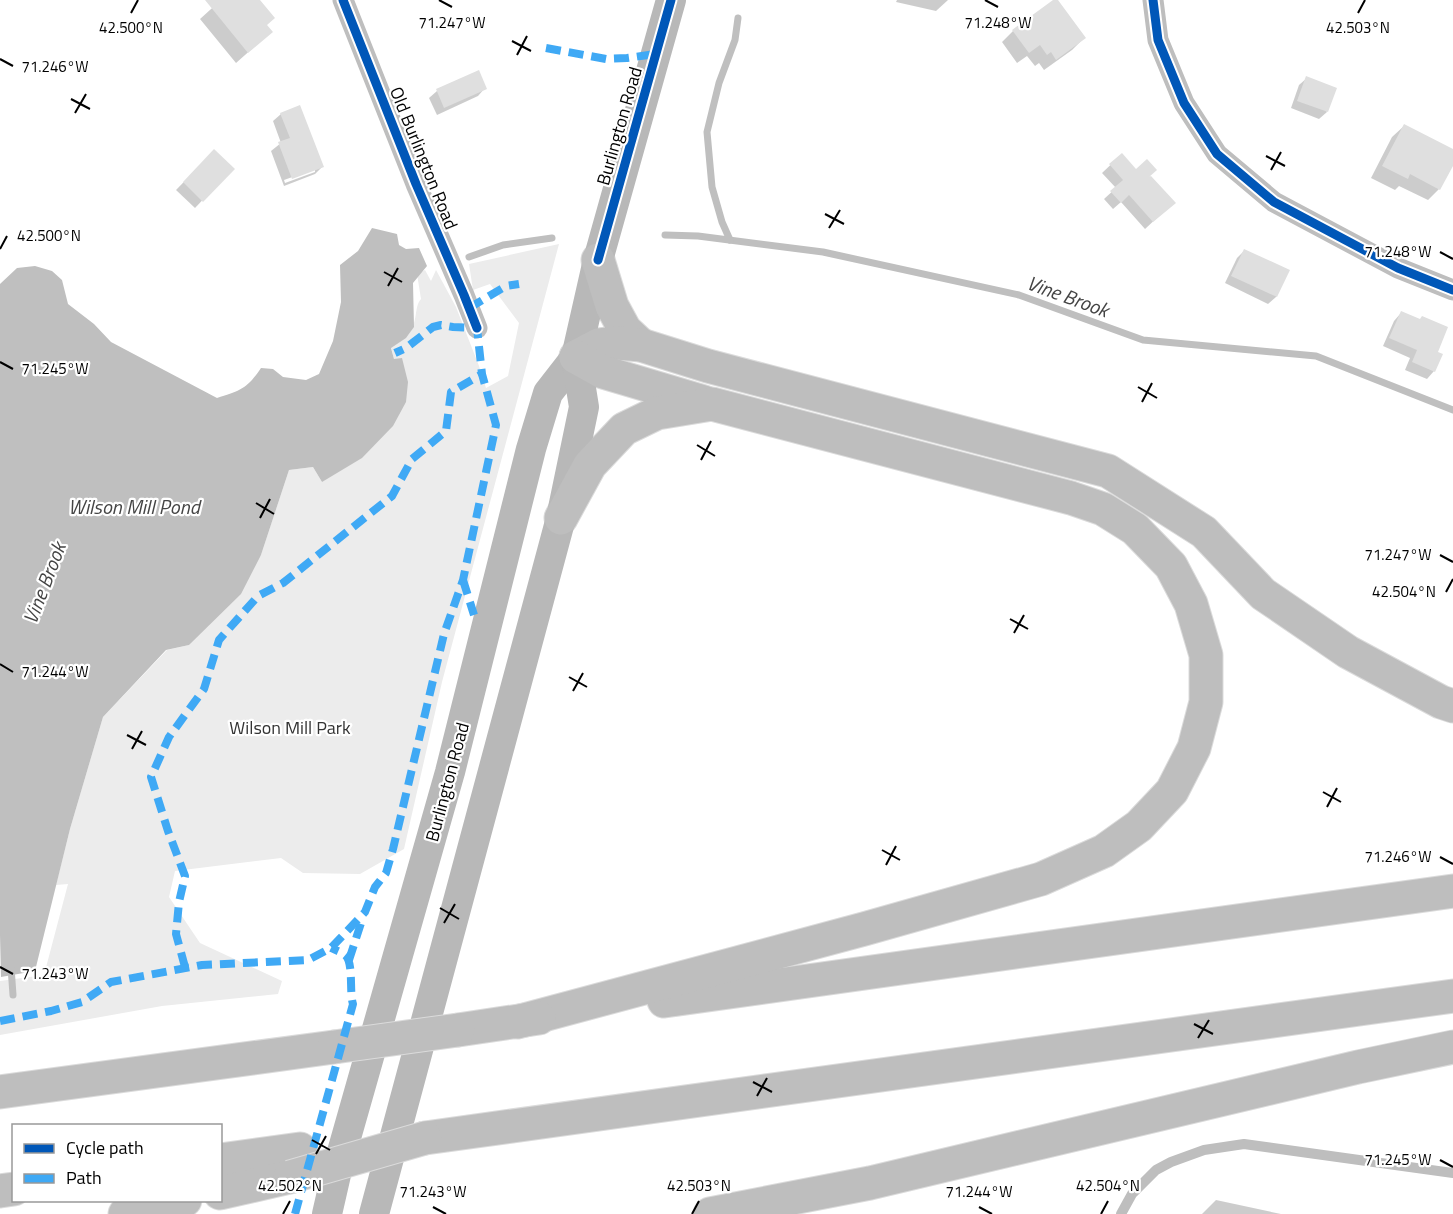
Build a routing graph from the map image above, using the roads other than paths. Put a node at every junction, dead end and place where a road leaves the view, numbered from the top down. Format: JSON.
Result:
{"nodes":[{"id":1,"x":343,"y":0,"type":"edge"},
{"id":2,"x":671,"y":0,"type":"edge"},
{"id":3,"x":1153,"y":0,"type":"edge"},
{"id":4,"x":598,"y":260,"type":"junction"},
{"id":5,"x":1453,"y":290,"type":"edge"},
{"id":6,"x":477,"y":328,"type":"dead end"},
{"id":7,"x":641,"y":345,"type":"junction"},
{"id":8,"x":576,"y":357,"type":"junction"},
{"id":9,"x":712,"y":404,"type":"junction"},
{"id":10,"x":561,"y":518,"type":"junction"},
{"id":11,"x":1453,"y":706,"type":"edge"},
{"id":12,"x":1453,"y":891,"type":"edge"},
{"id":13,"x":1453,"y":996,"type":"edge"},
{"id":14,"x":517,"y":1022,"type":"junction"},
{"id":15,"x":1453,"y":1047,"type":"edge"},
{"id":16,"x":0,"y":1092,"type":"edge"},
{"id":17,"x":222,"y":1160,"type":"edge"},
{"id":18,"x":295,"y":1163,"type":"junction"},
{"id":19,"x":1453,"y":1173,"type":"edge"},
{"id":20,"x":870,"y":1184,"type":"junction"},
{"id":21,"x":222,"y":1192,"type":"edge"},
{"id":22,"x":176,"y":1202,"type":"edge"},
{"id":23,"x":125,"y":1214,"type":"edge"},
{"id":24,"x":327,"y":1214,"type":"edge"},
{"id":25,"x":374,"y":1214,"type":"edge"},
{"id":26,"x":710,"y":1214,"type":"edge"},
{"id":27,"x":811,"y":1214,"type":"edge"},
{"id":28,"x":1121,"y":1214,"type":"edge"}],
"edges":[{"from":1,"to":6,"type":"street","name":"Old Burlington Road"},
{"from":2,"to":4,"type":"main road","name":"Burlington Road"},
{"from":3,"to":5,"type":"street"},
{"from":4,"to":7,"type":"highway"},
{"from":4,"to":8,"type":"main road","name":"Burlington Road"},
{"from":7,"to":8,"type":"highway"},
{"from":7,"to":11,"type":"highway"},
{"from":8,"to":9,"type":"highway"},
{"from":8,"to":10,"type":"main road","name":"Burlington Road"},
{"from":8,"to":24,"type":"main road","name":"Burlington Road"},
{"from":9,"to":10,"type":"highway"},
{"from":9,"to":14,"type":"highway"},
{"from":10,"to":25,"type":"main road","name":"Burlington Road"},
{"from":12,"to":14,"type":"highway"},
{"from":13,"to":18,"type":"highway","bridge":true},
{"from":14,"to":16,"type":"highway","bridge":true},
{"from":15,"to":20,"type":"highway"},
{"from":17,"to":18,"type":"highway"},
{"from":18,"to":21,"type":"highway"},
{"from":19,"to":28,"type":"lane"},
{"from":20,"to":26,"type":"highway"},
{"from":20,"to":27,"type":"highway"},
{"from":22,"to":23,"type":"highway"}]}
